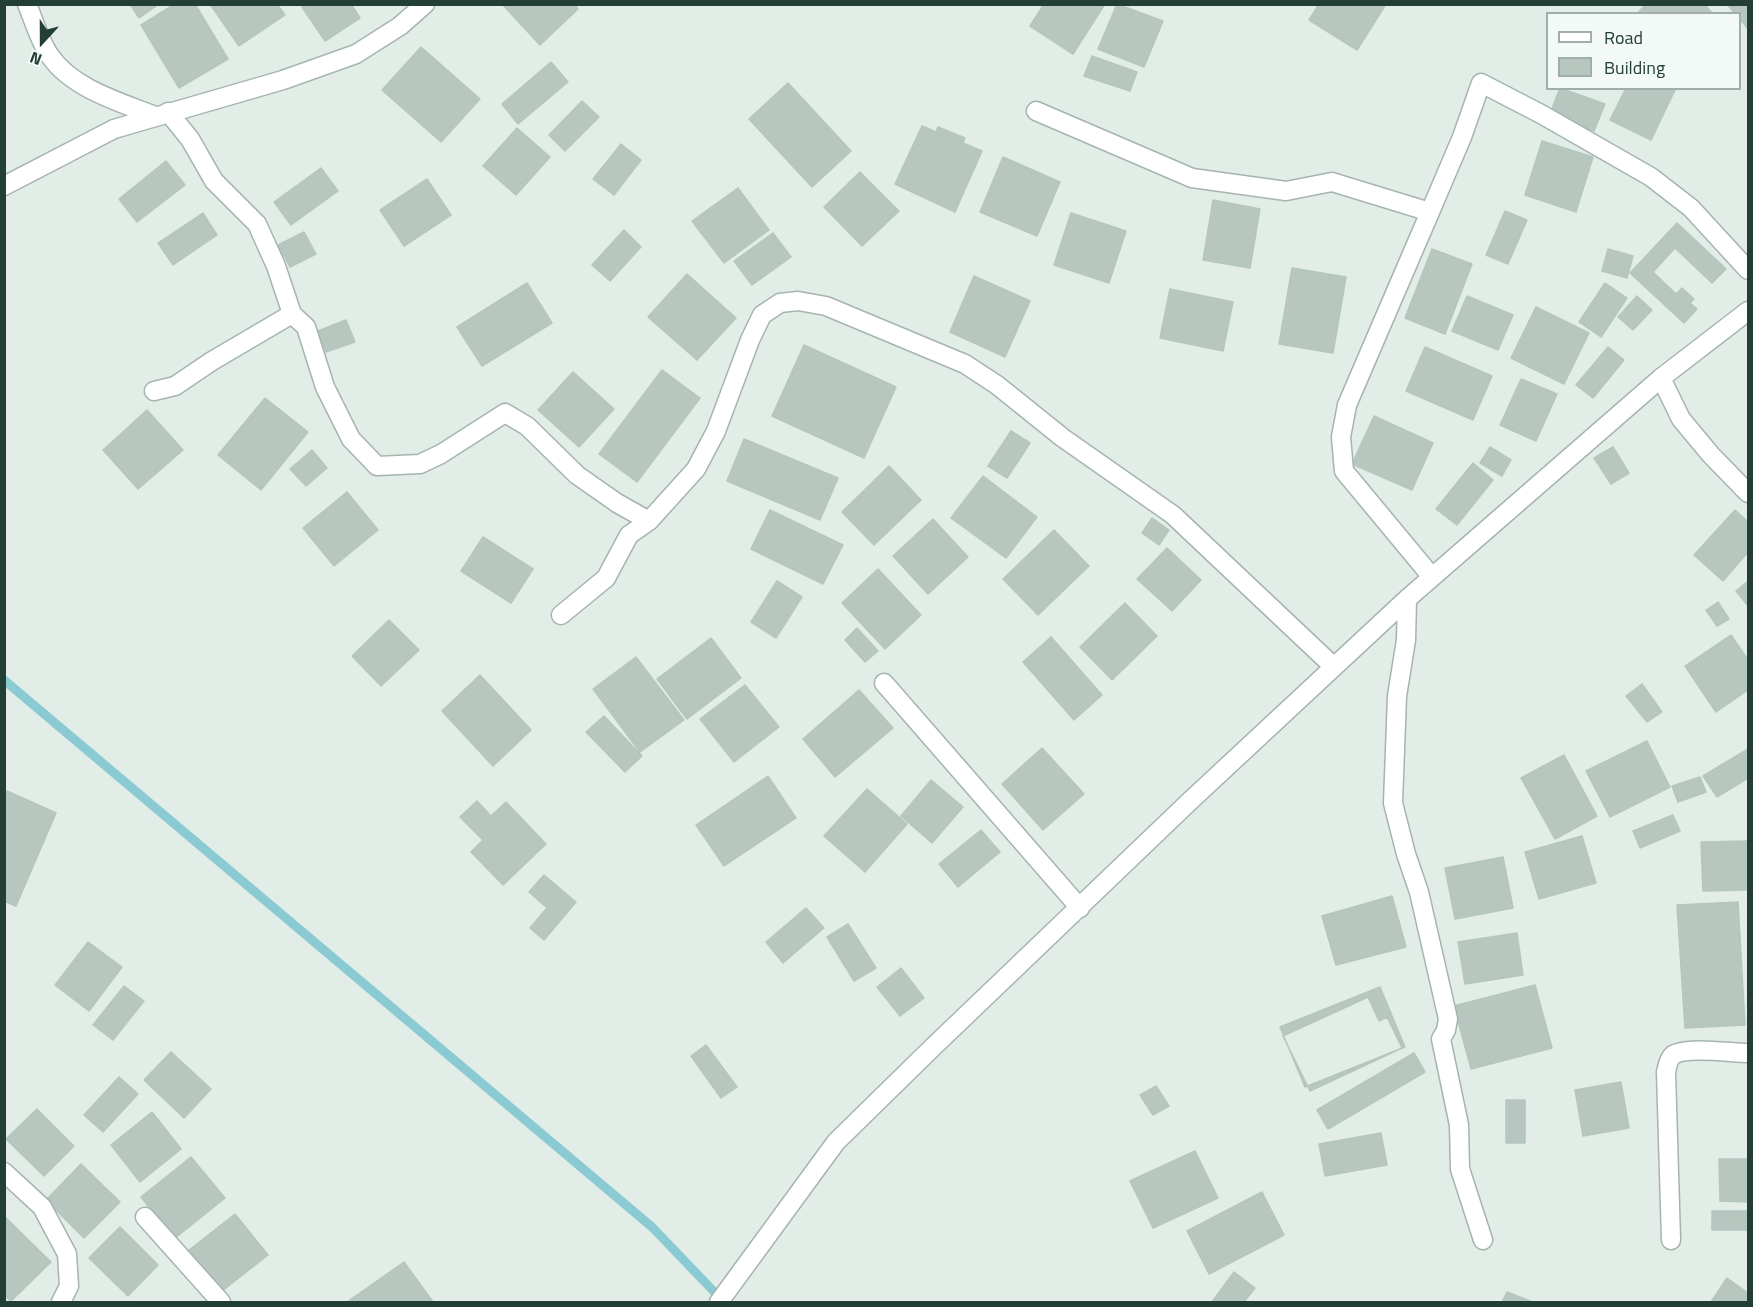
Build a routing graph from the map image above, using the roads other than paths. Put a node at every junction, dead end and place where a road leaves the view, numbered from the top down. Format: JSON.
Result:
{"nodes":[{"id":1,"x":27,"y":4,"type":"edge"},
{"id":2,"x":425,"y":4,"type":"edge"},
{"id":3,"x":1036,"y":111,"type":"dead end"},
{"id":4,"x":162,"y":114,"type":"junction"},
{"id":5,"x":4,"y":186,"type":"edge"},
{"id":6,"x":1430,"y":212,"type":"junction"},
{"id":7,"x":1749,"y":270,"type":"edge"},
{"id":8,"x":1749,"y":311,"type":"edge"},
{"id":9,"x":292,"y":314,"type":"junction"},
{"id":10,"x":1661,"y":378,"type":"junction"},
{"id":11,"x":154,"y":391,"type":"dead end"},
{"id":12,"x":1749,"y":493,"type":"edge"},
{"id":13,"x":649,"y":521,"type":"junction"},
{"id":14,"x":1432,"y":577,"type":"junction"},
{"id":15,"x":1407,"y":598,"type":"junction"},
{"id":16,"x":561,"y":615,"type":"dead end"},
{"id":17,"x":1334,"y":667,"type":"junction"},
{"id":18,"x":884,"y":684,"type":"dead end"},
{"id":19,"x":1080,"y":908,"type":"junction"},
{"id":20,"x":1749,"y":1053,"type":"edge"},
{"id":21,"x":4,"y":1172,"type":"edge"},
{"id":22,"x":145,"y":1217,"type":"dead end"},
{"id":23,"x":1483,"y":1240,"type":"dead end"},
{"id":24,"x":1671,"y":1240,"type":"dead end"},
{"id":25,"x":61,"y":1302,"type":"edge"},
{"id":26,"x":221,"y":1302,"type":"edge"},
{"id":27,"x":719,"y":1302,"type":"edge"}],
"edges":[{"from":1,"to":4,"type":"street"},
{"from":2,"to":4,"type":"street"},
{"from":3,"to":6,"type":"street"},
{"from":4,"to":5,"type":"street"},
{"from":4,"to":9,"type":"street"},
{"from":6,"to":7,"type":"street"},
{"from":6,"to":14,"type":"street"},
{"from":8,"to":10,"type":"street"},
{"from":9,"to":11,"type":"street"},
{"from":9,"to":13,"type":"street"},
{"from":10,"to":12,"type":"street"},
{"from":10,"to":14,"type":"street"},
{"from":13,"to":16,"type":"street"},
{"from":13,"to":17,"type":"street"},
{"from":14,"to":15,"type":"street"},
{"from":15,"to":17,"type":"street"},
{"from":15,"to":23,"type":"street"},
{"from":17,"to":19,"type":"street"},
{"from":18,"to":19,"type":"street"},
{"from":19,"to":27,"type":"street"},
{"from":20,"to":24,"type":"street"},
{"from":21,"to":25,"type":"street"},
{"from":22,"to":26,"type":"street"}]}
